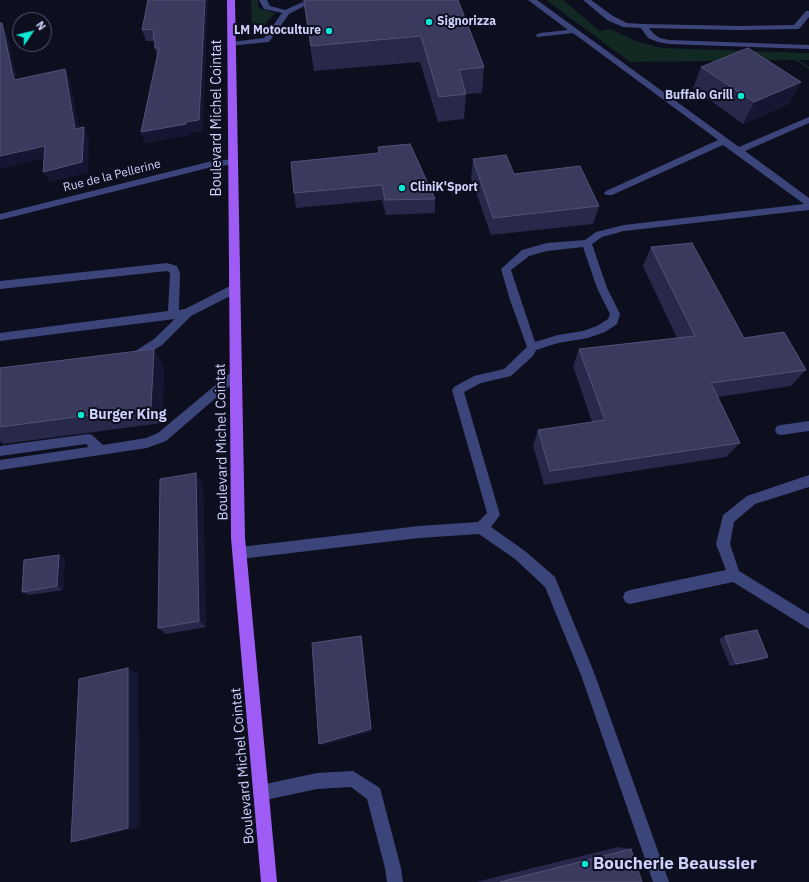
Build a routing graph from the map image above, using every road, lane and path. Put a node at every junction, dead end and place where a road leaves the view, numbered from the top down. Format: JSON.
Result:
{"nodes":[{"id":1,"x":231,"y":0,"type":"edge"},
{"id":2,"x":263,"y":0,"type":"edge"},
{"id":3,"x":340,"y":0,"type":"edge"},
{"id":4,"x":348,"y":0,"type":"edge"},
{"id":5,"x":532,"y":0,"type":"edge"},
{"id":6,"x":587,"y":0,"type":"edge"},
{"id":7,"x":286,"y":12,"type":"junction"},
{"id":8,"x":809,"y":13,"type":"edge"},
{"id":9,"x":643,"y":26,"type":"junction"},
{"id":10,"x":575,"y":31,"type":"junction"},
{"id":11,"x":540,"y":35,"type":"dead end"},
{"id":12,"x":231,"y":44,"type":"junction"},
{"id":13,"x":809,"y":47,"type":"edge"},
{"id":14,"x":809,"y":120,"type":"edge"},
{"id":15,"x":724,"y":141,"type":"junction"},
{"id":16,"x":738,"y":152,"type":"junction"},
{"id":17,"x":232,"y":162,"type":"junction"},
{"id":18,"x":609,"y":193,"type":"dead end"},
{"id":19,"x":809,"y":203,"type":"edge"},
{"id":20,"x":809,"y":207,"type":"edge"},
{"id":21,"x":0,"y":217,"type":"edge"},
{"id":22,"x":587,"y":243,"type":"junction"},
{"id":23,"x":0,"y":285,"type":"edge"},
{"id":24,"x":234,"y":289,"type":"junction"},
{"id":25,"x":187,"y":313,"type":"junction"},
{"id":26,"x":173,"y":315,"type":"junction"},
{"id":27,"x":0,"y":337,"type":"edge"},
{"id":28,"x":532,"y":347,"type":"junction"},
{"id":29,"x":125,"y":361,"type":"edge"},
{"id":30,"x":235,"y":375,"type":"junction"},
{"id":31,"x":809,"y":426,"type":"edge"},
{"id":32,"x":781,"y":430,"type":"dead end"},
{"id":33,"x":0,"y":451,"type":"edge"},
{"id":34,"x":102,"y":451,"type":"junction"},
{"id":35,"x":0,"y":465,"type":"edge"},
{"id":36,"x":809,"y":481,"type":"edge"},
{"id":37,"x":481,"y":528,"type":"junction"},
{"id":38,"x":240,"y":553,"type":"junction"},
{"id":39,"x":734,"y":575,"type":"junction"},
{"id":40,"x":630,"y":597,"type":"dead end"},
{"id":41,"x":809,"y":622,"type":"edge"},
{"id":42,"x":261,"y":793,"type":"junction"},
{"id":43,"x":269,"y":882,"type":"edge"},
{"id":44,"x":395,"y":882,"type":"edge"},
{"id":45,"x":662,"y":882,"type":"edge"}],
"edges":[{"from":1,"to":12,"type":"main road","name":"Boulevard Michel Cointat"},
{"from":2,"to":7,"type":"street"},
{"from":3,"to":4,"type":"street"},
{"from":3,"to":7,"type":"street"},
{"from":5,"to":10,"type":"street"},
{"from":6,"to":9,"type":"street"},
{"from":7,"to":12,"type":"street"},
{"from":8,"to":9,"type":"street"},
{"from":9,"to":13,"type":"street"},
{"from":10,"to":11,"type":"street"},
{"from":10,"to":15,"type":"street"},
{"from":12,"to":17,"type":"main road","name":"Boulevard Michel Cointat"},
{"from":14,"to":16,"type":"street"},
{"from":15,"to":16,"type":"street"},
{"from":15,"to":18,"type":"street"},
{"from":16,"to":19,"type":"street"},
{"from":17,"to":21,"type":"street","name":"Rue de la Pellerine"},
{"from":17,"to":24,"type":"main road","name":"Boulevard Michel Cointat"},
{"from":20,"to":22,"type":"street"},
{"from":22,"to":28,"type":"street"},
{"from":22,"to":28,"type":"street"},
{"from":23,"to":26,"type":"street"},
{"from":24,"to":25,"type":"street"},
{"from":24,"to":30,"type":"main road","name":"Boulevard Michel Cointat"},
{"from":25,"to":26,"type":"street"},
{"from":25,"to":29,"type":"street"},
{"from":26,"to":27,"type":"street"},
{"from":28,"to":37,"type":"street"},
{"from":30,"to":34,"type":"street"},
{"from":30,"to":38,"type":"main road","name":"Boulevard Michel Cointat"},
{"from":31,"to":32,"type":"street"},
{"from":33,"to":34,"type":"street"},
{"from":34,"to":35,"type":"street"},
{"from":36,"to":39,"type":"street"},
{"from":37,"to":38,"type":"street"},
{"from":37,"to":45,"type":"street"},
{"from":38,"to":42,"type":"main road","name":"Boulevard Michel Cointat"},
{"from":39,"to":40,"type":"street"},
{"from":39,"to":41,"type":"street"},
{"from":42,"to":43,"type":"main road","name":"Boulevard Michel Cointat"},
{"from":42,"to":44,"type":"street"}]}
